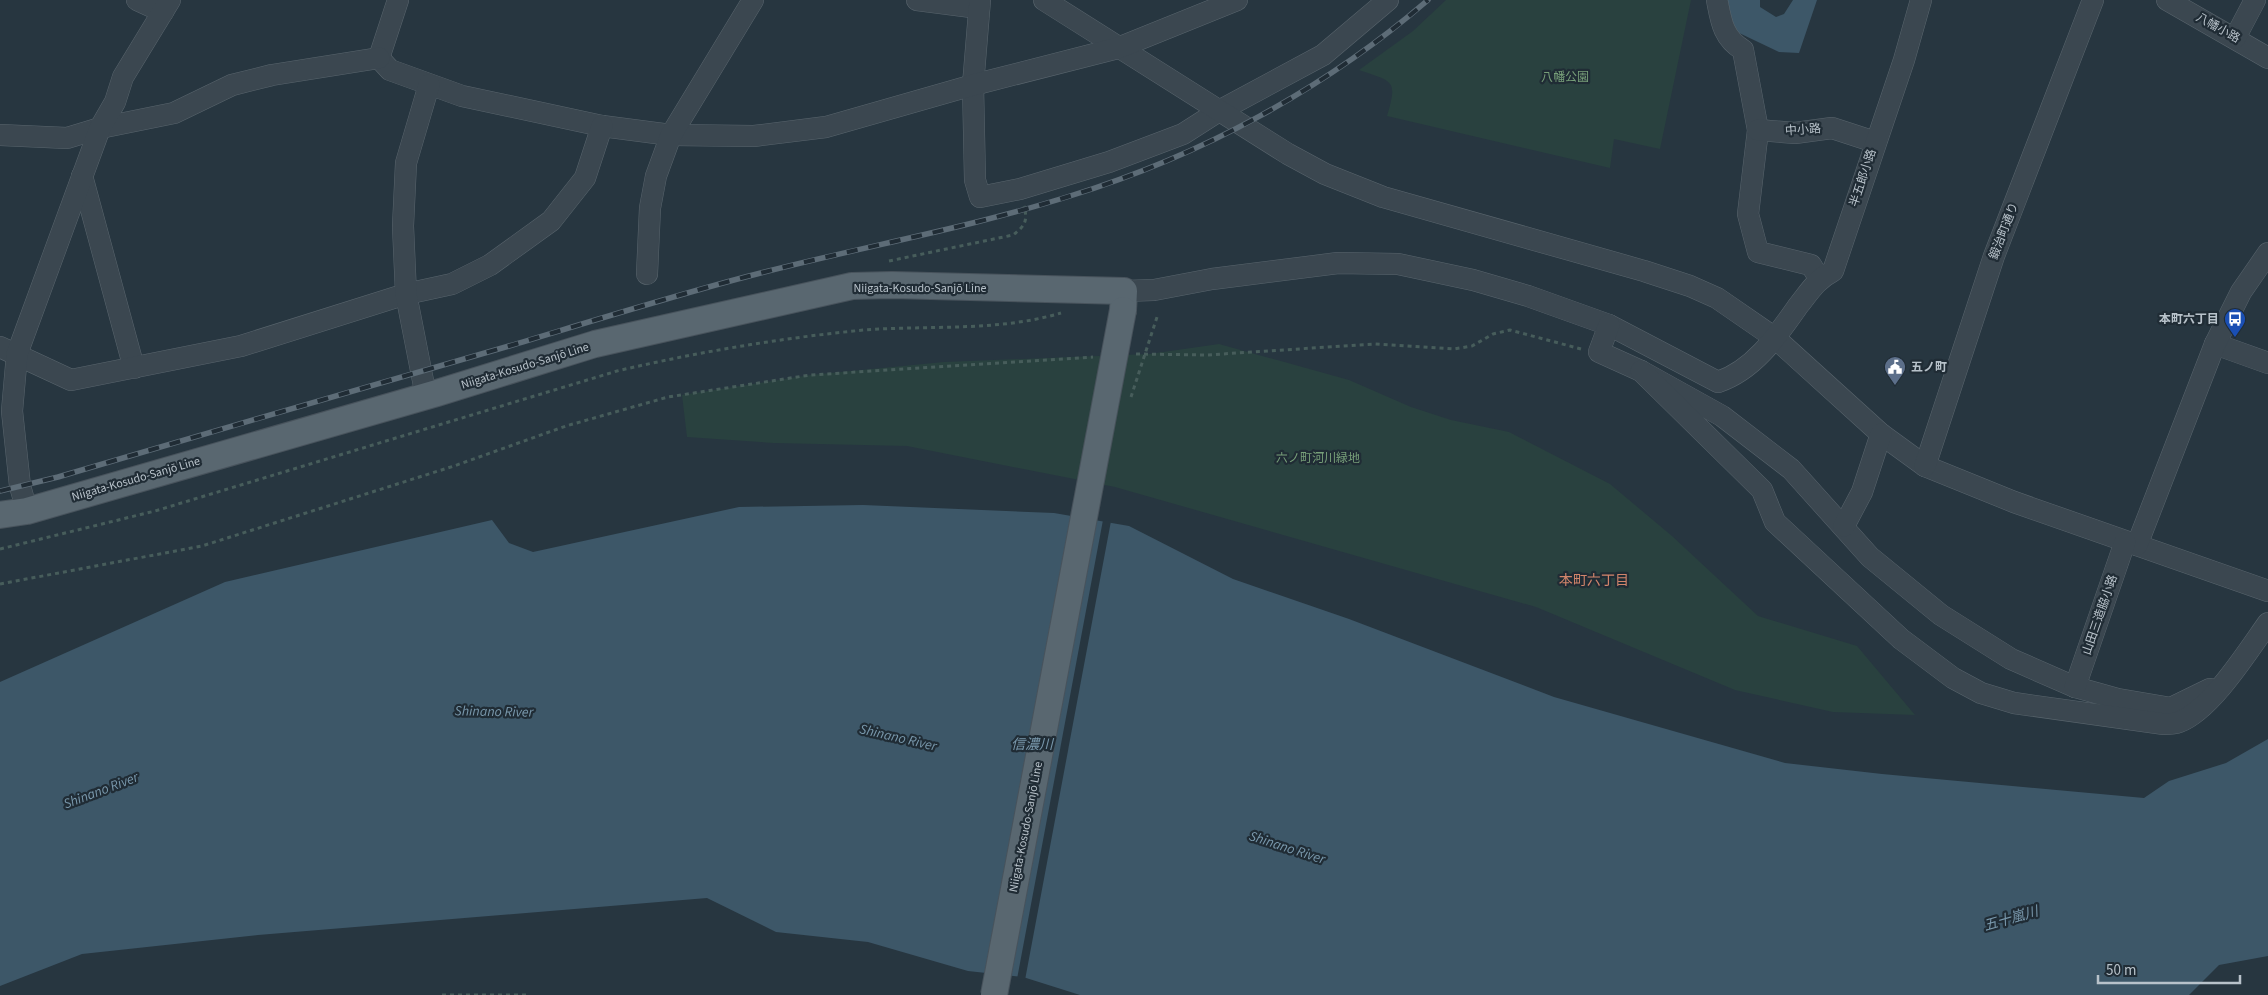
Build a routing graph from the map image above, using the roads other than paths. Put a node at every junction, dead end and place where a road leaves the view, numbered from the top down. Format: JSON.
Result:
{"nodes":[{"id":1,"x":137,"y":0,"type":"edge"},
{"id":2,"x":398,"y":0,"type":"edge"},
{"id":3,"x":754,"y":0,"type":"edge"},
{"id":4,"x":917,"y":0,"type":"edge"},
{"id":5,"x":1044,"y":0,"type":"edge"},
{"id":6,"x":1237,"y":0,"type":"edge"},
{"id":7,"x":1388,"y":0,"type":"edge"},
{"id":8,"x":1717,"y":0,"type":"edge"},
{"id":9,"x":1921,"y":0,"type":"edge"},
{"id":10,"x":2093,"y":0,"type":"edge"},
{"id":11,"x":2167,"y":0,"type":"edge"},
{"id":12,"x":2255,"y":0,"type":"edge"},
{"id":13,"x":979,"y":4,"type":"edge"},
{"id":14,"x":166,"y":6,"type":"edge"},
{"id":15,"x":2235,"y":38,"type":"junction"},
{"id":16,"x":1118,"y":48,"type":"junction"},
{"id":17,"x":379,"y":58,"type":"junction"},
{"id":18,"x":2268,"y":58,"type":"edge"},
{"id":19,"x":429,"y":85,"type":"junction"},
{"id":20,"x":973,"y":85,"type":"junction"},
{"id":21,"x":1219,"y":111,"type":"junction"},
{"id":22,"x":602,"y":126,"type":"junction"},
{"id":23,"x":100,"y":128,"type":"junction"},
{"id":24,"x":1758,"y":130,"type":"junction"},
{"id":25,"x":0,"y":135,"type":"edge"},
{"id":26,"x":671,"y":135,"type":"junction"},
{"id":27,"x":1875,"y":142,"type":"junction"},
{"id":28,"x":82,"y":176,"type":"junction"},
{"id":29,"x":2268,"y":253,"type":"edge"},
{"id":30,"x":647,"y":274,"type":"dead end"},
{"id":31,"x":1819,"y":278,"type":"junction"},
{"id":32,"x":406,"y":294,"type":"junction"},
{"id":33,"x":1124,"y":300,"type":"junction"},
{"id":34,"x":1609,"y":325,"type":"junction"},
{"id":35,"x":1775,"y":338,"type":"junction"},
{"id":36,"x":2215,"y":344,"type":"junction"},
{"id":37,"x":8,"y":351,"type":"edge"},
{"id":38,"x":2268,"y":363,"type":"edge"},
{"id":39,"x":134,"y":368,"type":"junction"},
{"id":40,"x":1641,"y":371,"type":"junction"},
{"id":41,"x":7,"y":389,"type":"edge"},
{"id":42,"x":426,"y":396,"type":"junction"},
{"id":43,"x":1881,"y":434,"type":"junction"},
{"id":44,"x":1925,"y":466,"type":"junction"},
{"id":45,"x":27,"y":511,"type":"junction"},
{"id":46,"x":0,"y":515,"type":"edge"},
{"id":47,"x":1844,"y":526,"type":"junction"},
{"id":48,"x":2131,"y":543,"type":"junction"},
{"id":49,"x":2268,"y":591,"type":"edge"},
{"id":50,"x":2268,"y":623,"type":"edge"},
{"id":51,"x":2225,"y":681,"type":"junction"},
{"id":52,"x":2075,"y":688,"type":"junction"},
{"id":53,"x":994,"y":995,"type":"edge"}],
"edges":[{"from":1,"to":14,"type":"street"},
{"from":2,"to":17,"type":"street"},
{"from":3,"to":26,"type":"street"},
{"from":4,"to":13,"type":"street"},
{"from":5,"to":16,"type":"street"},
{"from":6,"to":16,"type":"street"},
{"from":7,"to":21,"type":"street"},
{"from":8,"to":24,"type":"street"},
{"from":9,"to":27,"type":"street","name":"半五郎小路"},
{"from":10,"to":44,"type":"street","name":"鍛治町通り"},
{"from":11,"to":15,"type":"street","name":"八幡小路"},
{"from":12,"to":15,"type":"street"},
{"from":13,"to":20,"type":"street"},
{"from":14,"to":23,"type":"street"},
{"from":15,"to":18,"type":"street","name":"八幡小路"},
{"from":16,"to":20,"type":"street"},
{"from":16,"to":21,"type":"street"},
{"from":17,"to":19,"type":"street"},
{"from":17,"to":23,"type":"street"},
{"from":19,"to":22,"type":"street"},
{"from":19,"to":32,"type":"street"},
{"from":20,"to":21,"type":"street"},
{"from":20,"to":26,"type":"street"},
{"from":21,"to":35,"type":"street"},
{"from":22,"to":26,"type":"street"},
{"from":22,"to":32,"type":"street"},
{"from":23,"to":25,"type":"street"},
{"from":23,"to":28,"type":"street"},
{"from":24,"to":27,"type":"street","name":"中小路"},
{"from":24,"to":31,"type":"street"},
{"from":26,"to":30,"type":"street"},
{"from":27,"to":31,"type":"street","name":"半五郎小路"},
{"from":28,"to":37,"type":"street"},
{"from":28,"to":39,"type":"street"},
{"from":29,"to":36,"type":"street","name":"山田三造脇小路"},
{"from":31,"to":35,"type":"street","name":"半五郎小路"},
{"from":32,"to":39,"type":"street"},
{"from":32,"to":42,"type":"street"},
{"from":33,"to":34,"type":"street","name":"半五郎小路"},
{"from":33,"to":42,"type":"main road","name":"Niigata-Kosudo-Sanjō Line"},
{"from":33,"to":53,"type":"main road","name":"Niigata-Kosudo-Sanjō Line","bridge":true},
{"from":34,"to":35,"type":"street","name":"半五郎小路"},
{"from":34,"to":40,"type":"street"},
{"from":35,"to":43,"type":"street"},
{"from":36,"to":38,"type":"street"},
{"from":36,"to":48,"type":"street","name":"山田三造脇小路"},
{"from":37,"to":39,"type":"street"},
{"from":37,"to":41,"type":"street"},
{"from":40,"to":47,"type":"street"},
{"from":40,"to":51,"type":"street"},
{"from":41,"to":45,"type":"street"},
{"from":42,"to":45,"type":"main road","name":"Niigata-Kosudo-Sanjō Line"},
{"from":43,"to":44,"type":"street"},
{"from":43,"to":47,"type":"street"},
{"from":44,"to":48,"type":"street"},
{"from":45,"to":46,"type":"main road","name":"Niigata-Kosudo-Sanjō Line"},
{"from":47,"to":52,"type":"street"},
{"from":48,"to":49,"type":"street"},
{"from":48,"to":52,"type":"street","name":"山田三造脇小路"},
{"from":50,"to":51,"type":"street"},
{"from":51,"to":52,"type":"street"}]}
